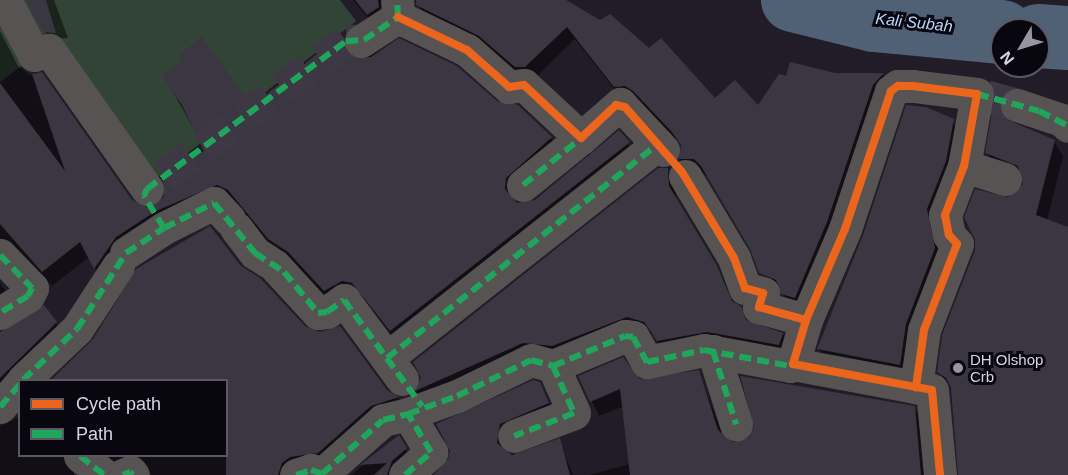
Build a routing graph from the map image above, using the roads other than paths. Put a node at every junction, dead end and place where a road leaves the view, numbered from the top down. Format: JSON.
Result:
{"nodes":[{"id":1,"x":5,"y":0,"type":"edge"},
{"id":2,"x":398,"y":9,"type":"edge"},
{"id":3,"x":361,"y":41,"type":"tunnel mouth"},
{"id":4,"x":1017,"y":105,"type":"tunnel mouth"},
{"id":5,"x":1068,"y":126,"type":"edge"},
{"id":6,"x":581,"y":138,"type":"junction"},
{"id":7,"x":964,"y":166,"type":"junction"},
{"id":8,"x":685,"y":176,"type":"dead end"},
{"id":9,"x":1005,"y":179,"type":"dead end"},
{"id":10,"x":523,"y":185,"type":"dead end"},
{"id":11,"x":164,"y":228,"type":"junction"},
{"id":12,"x":0,"y":255,"type":"edge"},
{"id":13,"x":0,"y":313,"type":"edge"},
{"id":14,"x":806,"y":320,"type":"junction"},
{"id":15,"x":713,"y":351,"type":"junction"},
{"id":16,"x":793,"y":364,"type":"junction"},
{"id":17,"x":554,"y":366,"type":"junction"},
{"id":18,"x":25,"y":379,"type":"edge"},
{"id":19,"x":18,"y":386,"type":"edge"},
{"id":20,"x":924,"y":389,"type":"junction"},
{"id":21,"x":407,"y":392,"type":"junction"},
{"id":22,"x":0,"y":407,"type":"edge"},
{"id":23,"x":736,"y":424,"type":"dead end"},
{"id":24,"x":514,"y":436,"type":"dead end"},
{"id":25,"x":81,"y":457,"type":"edge"},
{"id":26,"x":104,"y":475,"type":"edge"},
{"id":27,"x":123,"y":475,"type":"edge"},
{"id":28,"x":133,"y":475,"type":"edge"},
{"id":29,"x":296,"y":475,"type":"edge"},
{"id":30,"x":405,"y":475,"type":"edge"},
{"id":31,"x":940,"y":475,"type":"edge"}],
"edges":[{"from":1,"to":11,"type":"street"},
{"from":2,"to":3,"type":"street"},
{"from":2,"to":6,"type":"street"},
{"from":4,"to":5,"type":"street"},
{"from":6,"to":10,"type":"street"},
{"from":6,"to":21,"type":"street"},
{"from":7,"to":9,"type":"street"},
{"from":7,"to":14,"type":"street"},
{"from":7,"to":20,"type":"street"},
{"from":8,"to":14,"type":"street"},
{"from":11,"to":18,"type":"street"},
{"from":11,"to":21,"type":"street"},
{"from":12,"to":13,"type":"street"},
{"from":14,"to":16,"type":"street"},
{"from":15,"to":16,"type":"street"},
{"from":15,"to":17,"type":"street"},
{"from":15,"to":23,"type":"street"},
{"from":16,"to":20,"type":"street"},
{"from":17,"to":21,"type":"street"},
{"from":17,"to":24,"type":"street"},
{"from":19,"to":22,"type":"street"},
{"from":20,"to":31,"type":"street"},
{"from":21,"to":29,"type":"street"},
{"from":21,"to":30,"type":"street"},
{"from":25,"to":26,"type":"street"},
{"from":27,"to":28,"type":"street"}]}
